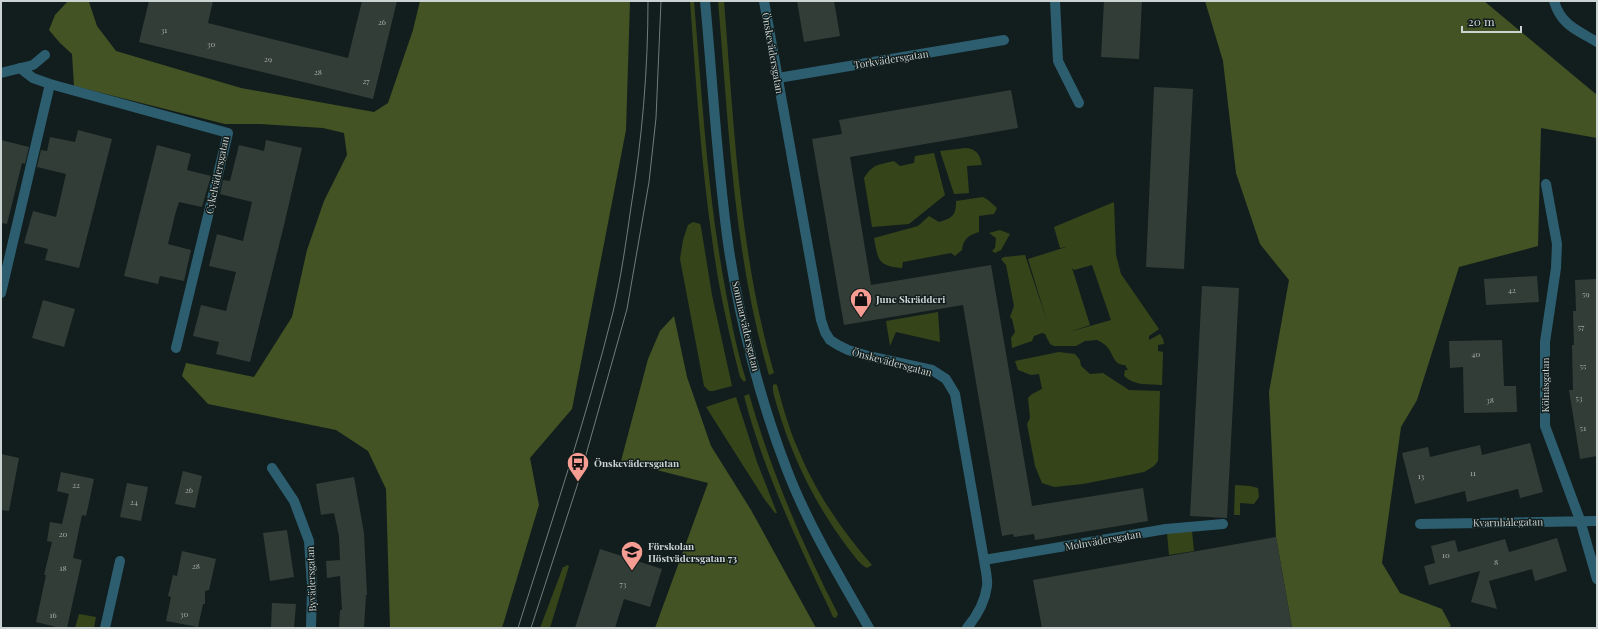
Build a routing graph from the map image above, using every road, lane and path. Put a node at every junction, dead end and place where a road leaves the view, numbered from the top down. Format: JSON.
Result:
{"nodes":[{"id":1,"x":705,"y":1,"type":"edge"},
{"id":2,"x":764,"y":1,"type":"edge"},
{"id":3,"x":1055,"y":1,"type":"edge"},
{"id":4,"x":1554,"y":1,"type":"edge"},
{"id":5,"x":1004,"y":40,"type":"dead end"},
{"id":6,"x":1597,"y":42,"type":"edge"},
{"id":7,"x":45,"y":55,"type":"dead end"},
{"id":8,"x":20,"y":68,"type":"junction"},
{"id":9,"x":1,"y":73,"type":"edge"},
{"id":10,"x":778,"y":78,"type":"junction"},
{"id":11,"x":50,"y":84,"type":"junction"},
{"id":12,"x":1079,"y":103,"type":"dead end"},
{"id":13,"x":1546,"y":184,"type":"dead end"},
{"id":14,"x":1,"y":293,"type":"edge"},
{"id":15,"x":176,"y":348,"type":"dead end"},
{"id":16,"x":272,"y":468,"type":"dead end"},
{"id":17,"x":1580,"y":520,"type":"junction"},
{"id":18,"x":1597,"y":521,"type":"edge"},
{"id":19,"x":1223,"y":524,"type":"dead end"},
{"id":20,"x":1420,"y":524,"type":"dead end"},
{"id":21,"x":984,"y":560,"type":"junction"},
{"id":22,"x":120,"y":561,"type":"dead end"},
{"id":23,"x":1597,"y":579,"type":"edge"},
{"id":24,"x":105,"y":628,"type":"edge"},
{"id":25,"x":311,"y":628,"type":"edge"},
{"id":26,"x":869,"y":628,"type":"edge"},
{"id":27,"x":967,"y":628,"type":"edge"}],
"edges":[{"from":1,"to":26,"type":"street","name":"Sommarvädersgatan"},
{"from":2,"to":10,"type":"street","name":"Önskevädersgatan"},
{"from":3,"to":12,"type":"street"},
{"from":4,"to":6,"type":"street"},
{"from":5,"to":10,"type":"street","name":"Torkvädersgatan"},
{"from":7,"to":8,"type":"street"},
{"from":8,"to":9,"type":"street"},
{"from":8,"to":11,"type":"street","name":"Cykelvädersgatan"},
{"from":10,"to":21,"type":"street","name":"Önskevädersgatan"},
{"from":11,"to":14,"type":"street"},
{"from":11,"to":15,"type":"street","name":"Cykelvädersgatan"},
{"from":13,"to":17,"type":"street","name":"Kölnåsgatan"},
{"from":16,"to":25,"type":"street","name":"Byvädersgatan"},
{"from":17,"to":18,"type":"street","name":"Kvarnhålegatan"},
{"from":17,"to":20,"type":"street","name":"Kvarnhålegatan"},
{"from":17,"to":23,"type":"street","name":"Kölnåsgatan"},
{"from":19,"to":21,"type":"street","name":"Molnvädersgatan"},
{"from":21,"to":27,"type":"street","name":"Önskevädersgatan"},
{"from":22,"to":24,"type":"street"}]}
